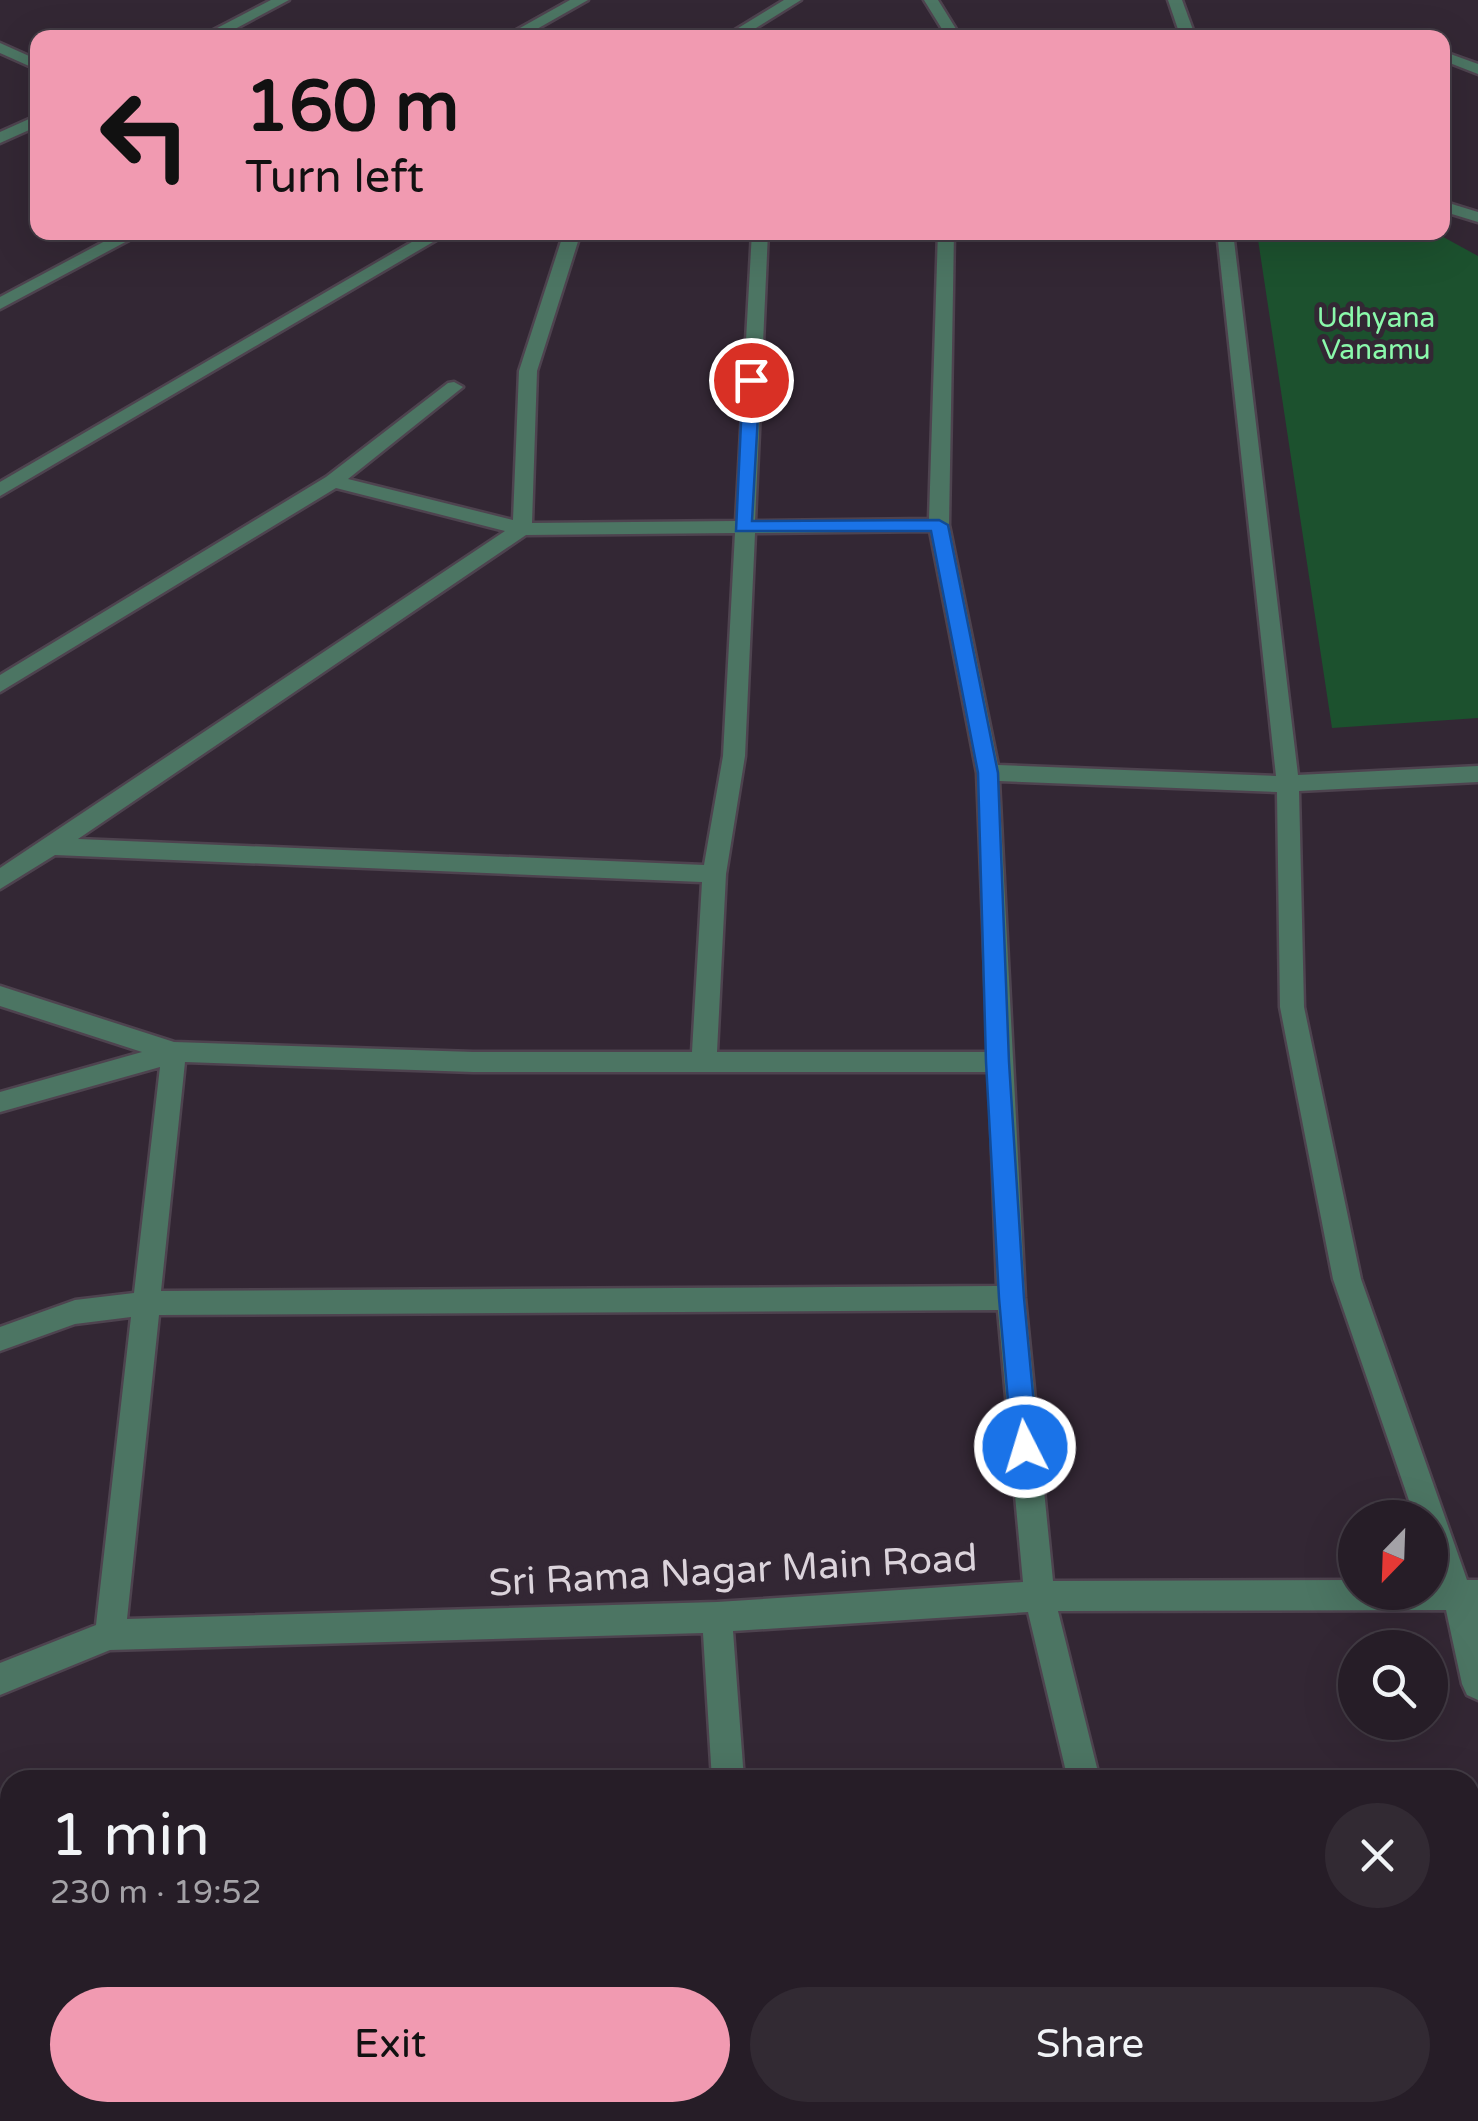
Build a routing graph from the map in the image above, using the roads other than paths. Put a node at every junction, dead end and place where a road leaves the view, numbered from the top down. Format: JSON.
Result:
{"nodes":[{"id":1,"x":246,"y":0,"type":"edge"},
{"id":2,"x":282,"y":0,"type":"edge"},
{"id":3,"x":580,"y":0,"type":"edge"},
{"id":4,"x":794,"y":0,"type":"edge"},
{"id":5,"x":931,"y":0,"type":"edge"},
{"id":6,"x":1175,"y":0,"type":"edge"},
{"id":7,"x":265,"y":8,"type":"junction"},
{"id":8,"x":772,"y":14,"type":"junction"},
{"id":9,"x":222,"y":30,"type":"edge"},
{"id":10,"x":524,"y":30,"type":"edge"},
{"id":11,"x":743,"y":30,"type":"edge"},
{"id":12,"x":771,"y":30,"type":"edge"},
{"id":13,"x":948,"y":30,"type":"edge"},
{"id":14,"x":1187,"y":30,"type":"edge"},
{"id":15,"x":0,"y":47,"type":"edge"},
{"id":16,"x":1450,"y":58,"type":"edge"},
{"id":17,"x":30,"y":62,"type":"edge"},
{"id":18,"x":1478,"y":69,"type":"edge"},
{"id":19,"x":30,"y":124,"type":"edge"},
{"id":20,"x":0,"y":138,"type":"edge"},
{"id":21,"x":1450,"y":208,"type":"edge"},
{"id":22,"x":1478,"y":217,"type":"edge"},
{"id":23,"x":121,"y":240,"type":"edge"},
{"id":24,"x":428,"y":240,"type":"edge"},
{"id":25,"x":570,"y":240,"type":"edge"},
{"id":26,"x":760,"y":240,"type":"edge"},
{"id":27,"x":946,"y":240,"type":"edge"},
{"id":28,"x":1226,"y":240,"type":"edge"},
{"id":29,"x":0,"y":304,"type":"edge"},
{"id":30,"x":454,"y":387,"type":"dead end"},
{"id":31,"x":332,"y":482,"type":"junction"},
{"id":32,"x":0,"y":490,"type":"edge"},
{"id":33,"x":939,"y":525,"type":"junction"},
{"id":34,"x":743,"y":526,"type":"junction"},
{"id":35,"x":522,"y":529,"type":"junction"},
{"id":36,"x":0,"y":685,"type":"edge"},
{"id":37,"x":988,"y":773,"type":"junction"},
{"id":38,"x":1478,"y":774,"type":"edge"},
{"id":39,"x":1288,"y":784,"type":"junction"},
{"id":40,"x":52,"y":846,"type":"junction"},
{"id":41,"x":714,"y":874,"type":"junction"},
{"id":42,"x":0,"y":880,"type":"edge"},
{"id":43,"x":0,"y":996,"type":"edge"},
{"id":44,"x":174,"y":1052,"type":"junction"},
{"id":45,"x":704,"y":1060,"type":"junction"},
{"id":46,"x":998,"y":1062,"type":"junction"},
{"id":47,"x":0,"y":1102,"type":"edge"},
{"id":48,"x":1012,"y":1298,"type":"junction"},
{"id":49,"x":148,"y":1303,"type":"junction"},
{"id":50,"x":0,"y":1340,"type":"edge"},
{"id":51,"x":1039,"y":1596,"type":"junction"},
{"id":52,"x":1468,"y":1596,"type":"edge"},
{"id":53,"x":717,"y":1617,"type":"junction"},
{"id":54,"x":110,"y":1635,"type":"junction"},
{"id":55,"x":0,"y":1679,"type":"edge"},
{"id":56,"x":1478,"y":1684,"type":"edge"},
{"id":57,"x":727,"y":1770,"type":"edge"},
{"id":58,"x":1082,"y":1770,"type":"edge"}],
"edges":[{"from":1,"to":7,"type":"street"},
{"from":2,"to":7,"type":"street"},
{"from":3,"to":10,"type":"street"},
{"from":4,"to":8,"type":"street"},
{"from":5,"to":13,"type":"street"},
{"from":6,"to":14,"type":"street"},
{"from":7,"to":9,"type":"street"},
{"from":8,"to":11,"type":"street"},
{"from":8,"to":12,"type":"street"},
{"from":15,"to":17,"type":"street"},
{"from":16,"to":18,"type":"street"},
{"from":19,"to":20,"type":"street"},
{"from":21,"to":22,"type":"street"},
{"from":23,"to":29,"type":"street"},
{"from":24,"to":32,"type":"street"},
{"from":25,"to":35,"type":"street"},
{"from":26,"to":34,"type":"street"},
{"from":27,"to":33,"type":"street"},
{"from":28,"to":39,"type":"street"},
{"from":30,"to":31,"type":"street"},
{"from":31,"to":35,"type":"street"},
{"from":31,"to":36,"type":"street"},
{"from":33,"to":34,"type":"street"},
{"from":33,"to":37,"type":"street"},
{"from":34,"to":35,"type":"street"},
{"from":34,"to":41,"type":"street"},
{"from":35,"to":40,"type":"street"},
{"from":37,"to":39,"type":"street"},
{"from":37,"to":46,"type":"street"},
{"from":38,"to":39,"type":"street"},
{"from":39,"to":52,"type":"street"},
{"from":40,"to":41,"type":"street"},
{"from":40,"to":42,"type":"street"},
{"from":41,"to":45,"type":"street"},
{"from":43,"to":44,"type":"street"},
{"from":44,"to":45,"type":"street"},
{"from":44,"to":47,"type":"street"},
{"from":44,"to":49,"type":"street"},
{"from":45,"to":46,"type":"street"},
{"from":46,"to":48,"type":"street"},
{"from":48,"to":49,"type":"street"},
{"from":48,"to":51,"type":"street"},
{"from":49,"to":50,"type":"street"},
{"from":49,"to":54,"type":"street"},
{"from":51,"to":52,"type":"street","name":"Sri Rama Nagar Main Road"},
{"from":51,"to":53,"type":"street","name":"Sri Rama Nagar Main Road"},
{"from":51,"to":58,"type":"street"},
{"from":52,"to":56,"type":"street"},
{"from":53,"to":54,"type":"street","name":"Sri Rama Nagar Main Road"},
{"from":53,"to":57,"type":"street"},
{"from":54,"to":55,"type":"street","name":"Sri Rama Nagar Main Road"}]}
